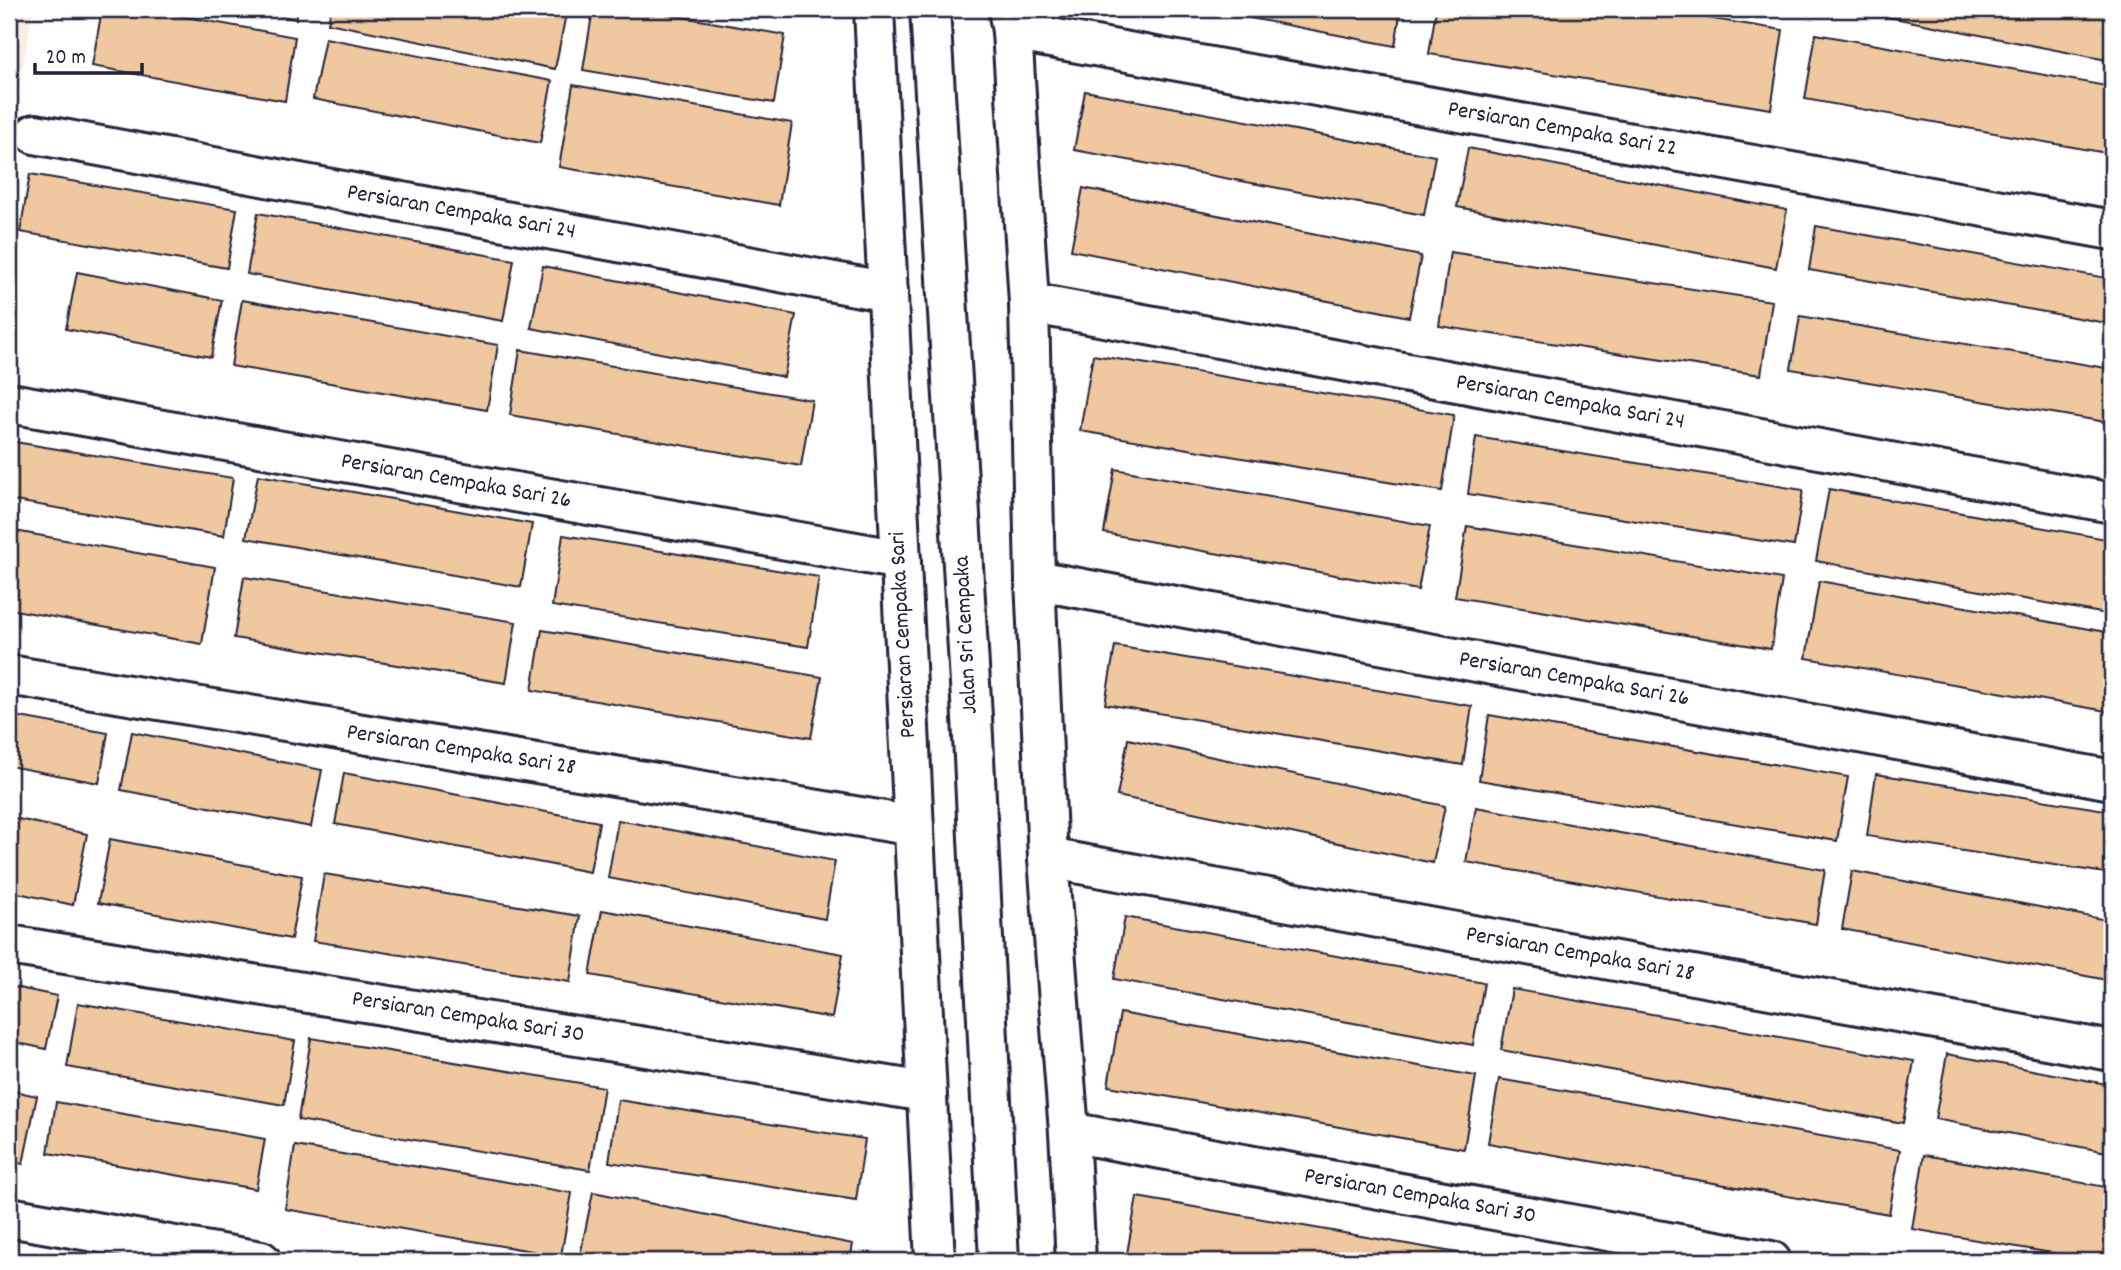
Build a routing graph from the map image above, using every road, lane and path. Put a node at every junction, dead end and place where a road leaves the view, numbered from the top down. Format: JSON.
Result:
{"nodes":[{"id":1,"x":874,"y":9,"type":"edge"},
{"id":2,"x":930,"y":9,"type":"edge"},
{"id":3,"x":1010,"y":20,"type":"edge"},
{"id":4,"x":35,"y":134,"type":"dead end"},
{"id":5,"x":2112,"y":230,"type":"edge"},
{"id":6,"x":888,"y":292,"type":"junction"},
{"id":7,"x":1029,"y":303,"type":"junction"},
{"id":8,"x":10,"y":403,"type":"edge"},
{"id":9,"x":2112,"y":503,"type":"edge"},
{"id":10,"x":901,"y":560,"type":"junction"},
{"id":11,"x":1035,"y":580,"type":"junction"},
{"id":12,"x":9,"y":676,"type":"edge"},
{"id":13,"x":2112,"y":779,"type":"edge"},
{"id":14,"x":914,"y":826,"type":"junction"},
{"id":15,"x":1048,"y":858,"type":"junction"},
{"id":16,"x":9,"y":945,"type":"edge"},
{"id":17,"x":2112,"y":1051,"type":"edge"},
{"id":18,"x":926,"y":1092,"type":"junction"},
{"id":19,"x":1069,"y":1132,"type":"junction"},
{"id":20,"x":9,"y":1217,"type":"edge"},
{"id":21,"x":261,"y":1261,"type":"edge"},
{"id":22,"x":934,"y":1261,"type":"edge"},
{"id":23,"x":999,"y":1261,"type":"edge"},
{"id":24,"x":1076,"y":1261,"type":"edge"},
{"id":25,"x":1771,"y":1261,"type":"edge"}],
"edges":[{"from":1,"to":6,"type":"street","name":"Persiaran Cempaka Sari"},
{"from":2,"to":23,"type":"street","name":"Jalan Sri Cempaka"},
{"from":3,"to":5,"type":"street","name":"Persiaran Cempaka Sari 22"},
{"from":3,"to":7,"type":"street"},
{"from":4,"to":6,"type":"street","name":"Persiaran Cempaka Sari 24"},
{"from":6,"to":10,"type":"street","name":"Persiaran Cempaka Sari"},
{"from":7,"to":9,"type":"street","name":"Persiaran Cempaka Sari 24"},
{"from":7,"to":11,"type":"street"},
{"from":8,"to":10,"type":"street","name":"Persiaran Cempaka Sari 26"},
{"from":10,"to":14,"type":"street","name":"Persiaran Cempaka Sari"},
{"from":11,"to":13,"type":"street","name":"Persiaran Cempaka Sari 26"},
{"from":11,"to":15,"type":"street"},
{"from":12,"to":14,"type":"street","name":"Persiaran Cempaka Sari 28"},
{"from":14,"to":18,"type":"street","name":"Persiaran Cempaka Sari"},
{"from":15,"to":17,"type":"street","name":"Persiaran Cempaka Sari 28"},
{"from":15,"to":19,"type":"street"},
{"from":16,"to":18,"type":"street","name":"Persiaran Cempaka Sari 30"},
{"from":18,"to":22,"type":"street","name":"Persiaran Cempaka Sari"},
{"from":19,"to":24,"type":"street"},
{"from":19,"to":25,"type":"street","name":"Persiaran Cempaka Sari 30"},
{"from":20,"to":21,"type":"street"}]}
